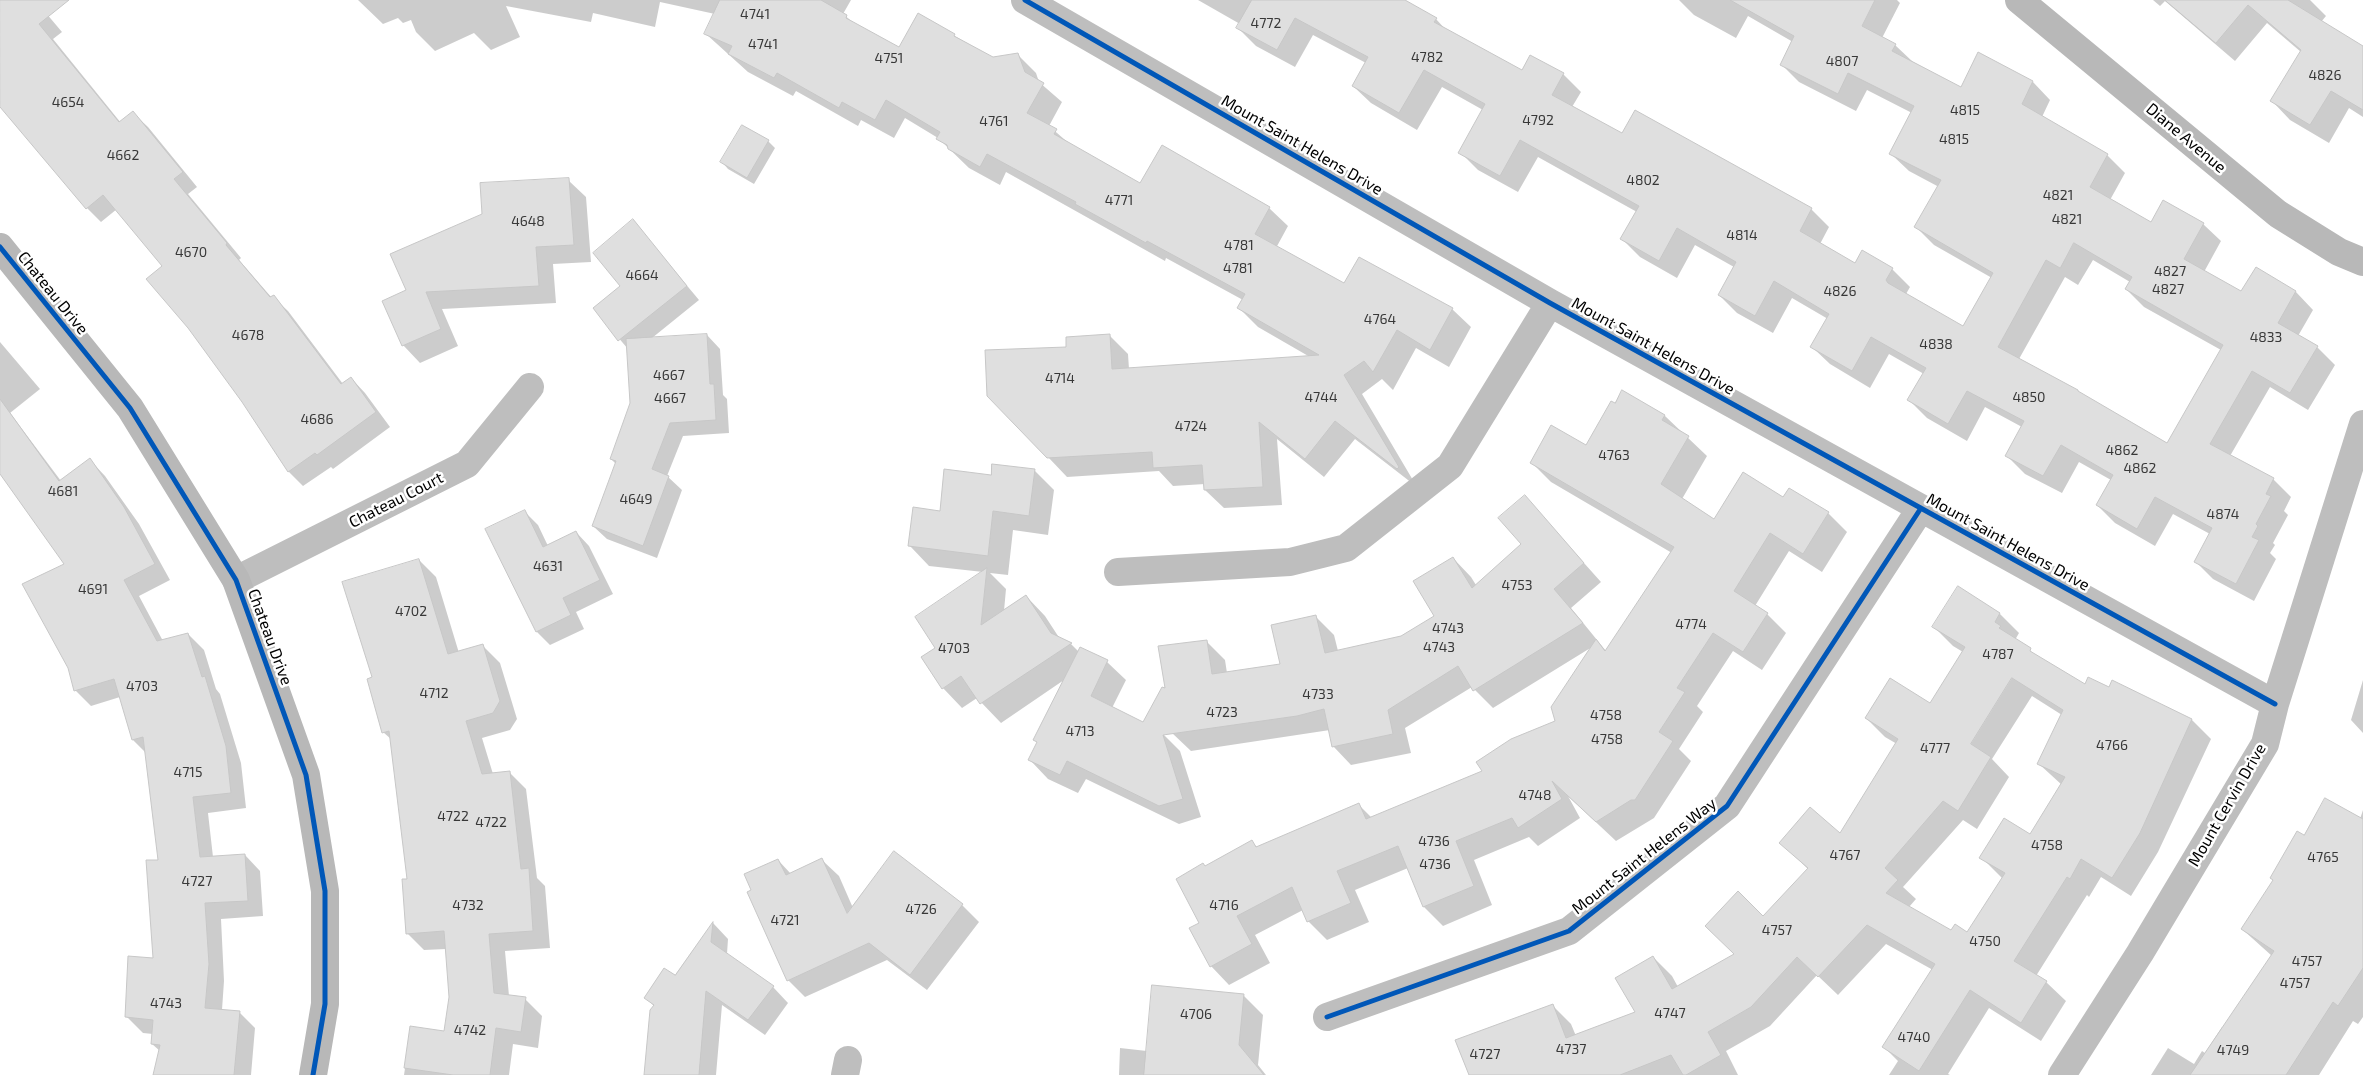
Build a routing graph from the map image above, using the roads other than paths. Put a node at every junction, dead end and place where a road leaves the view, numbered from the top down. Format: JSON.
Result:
{"nodes":[{"id":1,"x":1025,"y":0,"type":"edge"},
{"id":2,"x":2019,"y":0,"type":"edge"},
{"id":3,"x":0,"y":247,"type":"edge"},
{"id":4,"x":2363,"y":262,"type":"edge"},
{"id":5,"x":1550,"y":303,"type":"junction"},
{"id":6,"x":530,"y":387,"type":"dead end"},
{"id":7,"x":2363,"y":424,"type":"edge"},
{"id":8,"x":1921,"y":508,"type":"junction"},
{"id":9,"x":1118,"y":572,"type":"dead end"},
{"id":10,"x":236,"y":580,"type":"junction"},
{"id":11,"x":2275,"y":704,"type":"junction"},
{"id":12,"x":1327,"y":1017,"type":"dead end"},
{"id":13,"x":313,"y":1075,"type":"edge"},
{"id":14,"x":2062,"y":1075,"type":"edge"}],
"edges":[{"from":1,"to":5,"type":"street","name":"Mount Saint Helens Drive"},
{"from":2,"to":4,"type":"street","name":"Diane Avenue"},
{"from":3,"to":10,"type":"street","name":"Chateau Drive"},
{"from":5,"to":8,"type":"street","name":"Mount Saint Helens Drive"},
{"from":5,"to":9,"type":"street"},
{"from":6,"to":10,"type":"street","name":"Chateau Court"},
{"from":7,"to":11,"type":"street","name":"Mount Cervin Drive"},
{"from":8,"to":11,"type":"street","name":"Mount Saint Helens Drive"},
{"from":8,"to":12,"type":"street","name":"Mount Saint Helens Way"},
{"from":10,"to":13,"type":"street","name":"Chateau Drive"},
{"from":11,"to":14,"type":"street","name":"Mount Cervin Drive"}]}
